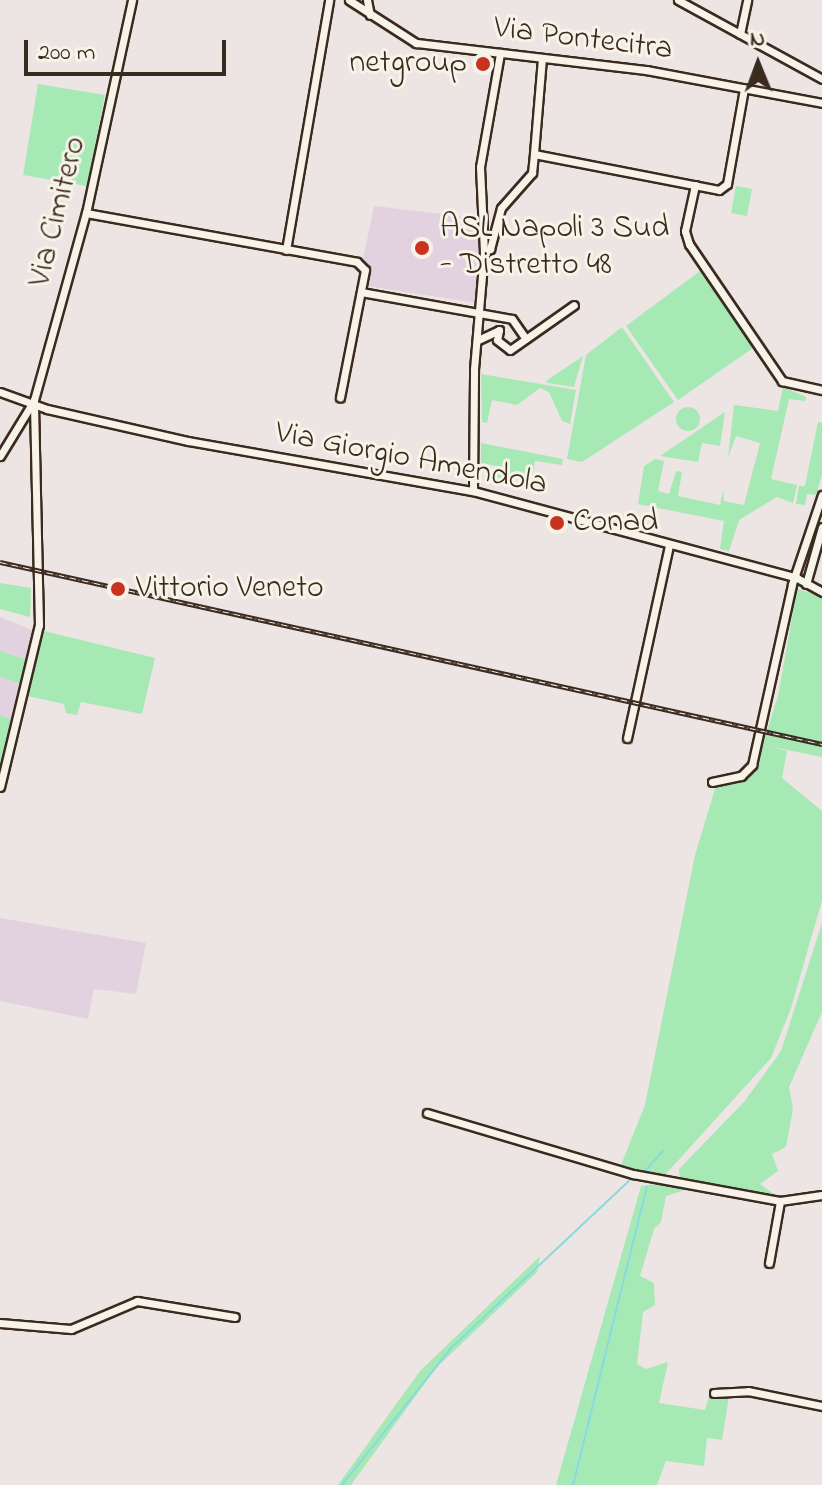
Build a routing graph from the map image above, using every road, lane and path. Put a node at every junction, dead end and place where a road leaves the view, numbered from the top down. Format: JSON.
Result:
{"nodes":[{"id":1,"x":132,"y":0,"type":"edge"},
{"id":2,"x":329,"y":0,"type":"edge"},
{"id":3,"x":349,"y":0,"type":"edge"},
{"id":4,"x":367,"y":0,"type":"edge"},
{"id":5,"x":678,"y":0,"type":"edge"},
{"id":6,"x":747,"y":0,"type":"edge"},
{"id":7,"x":370,"y":15,"type":"junction"},
{"id":8,"x":740,"y":34,"type":"junction"},
{"id":9,"x":500,"y":53,"type":"junction"},
{"id":10,"x":542,"y":58,"type":"junction"},
{"id":11,"x":822,"y":79,"type":"edge"},
{"id":12,"x":744,"y":89,"type":"junction"},
{"id":13,"x":822,"y":103,"type":"edge"},
{"id":14,"x":534,"y":154,"type":"junction"},
{"id":15,"x":695,"y":185,"type":"junction"},
{"id":16,"x":86,"y":213,"type":"junction"},
{"id":17,"x":286,"y":250,"type":"junction"},
{"id":18,"x":484,"y":252,"type":"junction"},
{"id":19,"x":361,"y":292,"type":"junction"},
{"id":20,"x":574,"y":305,"type":"dead end"},
{"id":21,"x":482,"y":313,"type":"junction"},
{"id":22,"x":526,"y":339,"type":"junction"},
{"id":23,"x":478,"y":340,"type":"junction"},
{"id":24,"x":822,"y":390,"type":"edge"},
{"id":25,"x":0,"y":392,"type":"edge"},
{"id":26,"x":340,"y":398,"type":"dead end"},
{"id":27,"x":34,"y":400,"type":"junction"},
{"id":28,"x":0,"y":456,"type":"edge"},
{"id":29,"x":473,"y":491,"type":"junction"},
{"id":30,"x":822,"y":495,"type":"edge"},
{"id":31,"x":822,"y":527,"type":"edge"},
{"id":32,"x":669,"y":545,"type":"junction"},
{"id":33,"x":802,"y":562,"type":"junction"},
{"id":34,"x":778,"y":573,"type":"junction"},
{"id":35,"x":797,"y":578,"type":"junction"},
{"id":36,"x":806,"y":584,"type":"junction"},
{"id":37,"x":822,"y":592,"type":"edge"},
{"id":38,"x":627,"y":738,"type":"dead end"},
{"id":39,"x":712,"y":782,"type":"dead end"},
{"id":40,"x":0,"y":787,"type":"edge"},
{"id":41,"x":427,"y":1113,"type":"dead end"},
{"id":42,"x":822,"y":1195,"type":"edge"},
{"id":43,"x":780,"y":1201,"type":"junction"},
{"id":44,"x":769,"y":1263,"type":"dead end"},
{"id":45,"x":235,"y":1317,"type":"dead end"},
{"id":46,"x":0,"y":1323,"type":"edge"},
{"id":47,"x":714,"y":1393,"type":"dead end"},
{"id":48,"x":822,"y":1406,"type":"edge"}],
"edges":[{"from":1,"to":16,"type":"street","name":"Via Cimitero"},
{"from":2,"to":17,"type":"street"},
{"from":3,"to":7,"type":"street","name":"Via Pontecitra"},
{"from":4,"to":7,"type":"street"},
{"from":5,"to":8,"type":"street"},
{"from":6,"to":8,"type":"street"},
{"from":7,"to":9,"type":"street","name":"Via Pontecitra"},
{"from":8,"to":11,"type":"street"},
{"from":9,"to":10,"type":"street","name":"Via Pontecitra"},
{"from":9,"to":18,"type":"street"},
{"from":10,"to":12,"type":"street","name":"Via Pontecitra"},
{"from":10,"to":14,"type":"street"},
{"from":12,"to":13,"type":"street","name":"Via Pontecitra"},
{"from":12,"to":15,"type":"street"},
{"from":14,"to":15,"type":"street"},
{"from":14,"to":18,"type":"street"},
{"from":15,"to":24,"type":"street"},
{"from":16,"to":17,"type":"street"},
{"from":16,"to":27,"type":"street","name":"Via Cimitero"},
{"from":17,"to":19,"type":"street"},
{"from":18,"to":21,"type":"street"},
{"from":19,"to":21,"type":"street"},
{"from":19,"to":26,"type":"street"},
{"from":20,"to":22,"type":"street"},
{"from":21,"to":22,"type":"street"},
{"from":21,"to":23,"type":"street"},
{"from":22,"to":23,"type":"street"},
{"from":23,"to":29,"type":"street"},
{"from":25,"to":27,"type":"street"},
{"from":27,"to":28,"type":"street"},
{"from":27,"to":29,"type":"street","name":"Via Giorgio Amendola"},
{"from":27,"to":40,"type":"street"},
{"from":29,"to":32,"type":"street","name":"Via Giorgio Amendola"},
{"from":30,"to":33,"type":"street"},
{"from":31,"to":36,"type":"street"},
{"from":32,"to":34,"type":"street","name":"Via Giorgio Amendola"},
{"from":32,"to":38,"type":"street"},
{"from":33,"to":34,"type":"street"},
{"from":33,"to":35,"type":"street"},
{"from":34,"to":35,"type":"street","name":"Via Giorgio Amendola"},
{"from":35,"to":36,"type":"street","name":"Via Giorgio Amendola"},
{"from":35,"to":39,"type":"street"},
{"from":36,"to":37,"type":"street","name":"Via Giorgio Amendola"},
{"from":41,"to":43,"type":"street"},
{"from":42,"to":43,"type":"street"},
{"from":43,"to":44,"type":"street"},
{"from":45,"to":46,"type":"street"},
{"from":47,"to":48,"type":"street"}]}
